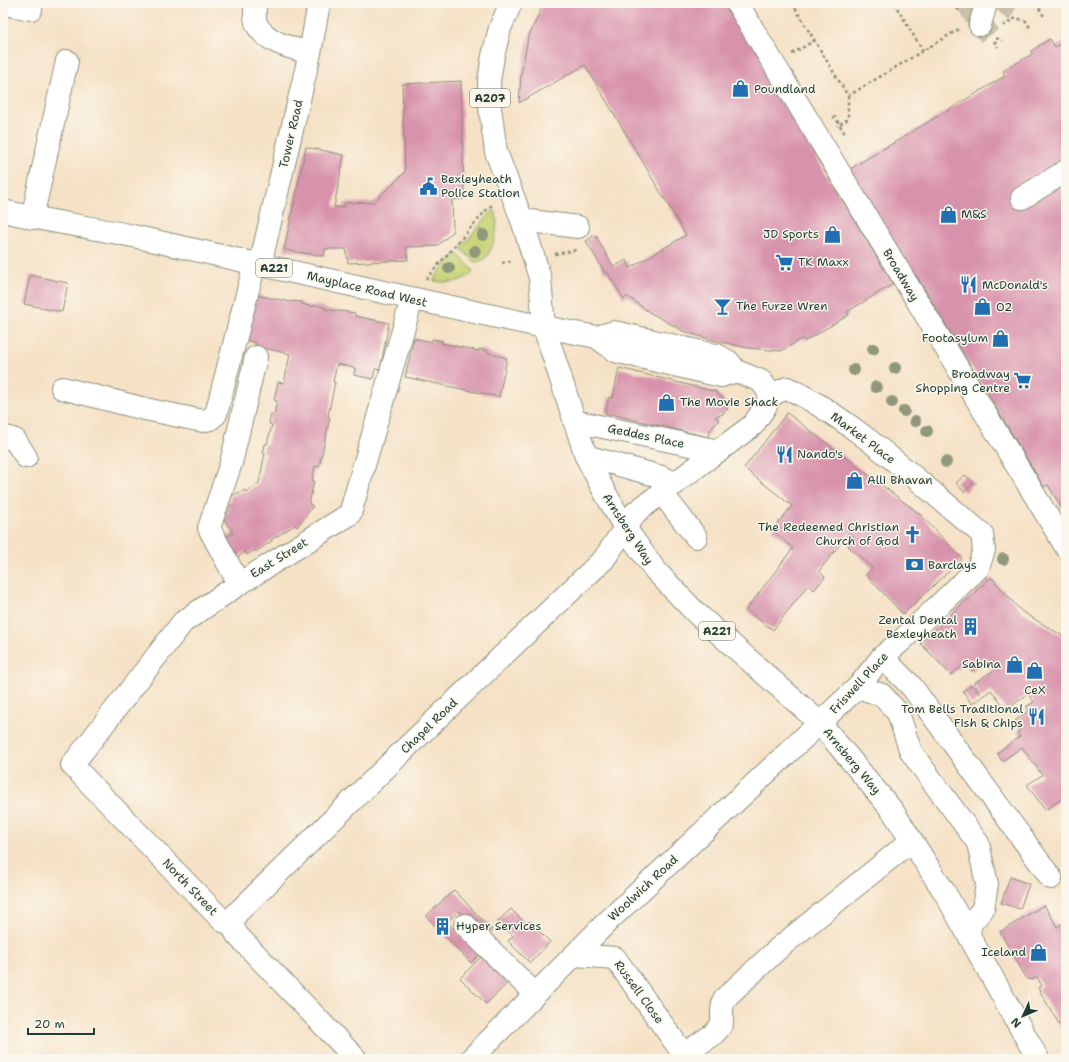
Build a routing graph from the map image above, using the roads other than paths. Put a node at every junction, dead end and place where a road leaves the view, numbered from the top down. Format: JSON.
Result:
{"nodes":[{"id":1,"x":255,"y":3,"type":"edge"},
{"id":2,"x":319,"y":3,"type":"edge"},
{"id":3,"x":511,"y":3,"type":"edge"},
{"id":4,"x":737,"y":3,"type":"edge"},
{"id":5,"x":984,"y":3,"type":"edge"},
{"id":6,"x":3,"y":4,"type":"edge"},
{"id":7,"x":31,"y":9,"type":"dead end"},
{"id":8,"x":966,"y":23,"type":"road end"},
{"id":9,"x":310,"y":53,"type":"junction"},
{"id":10,"x":67,"y":61,"type":"dead end"},
{"id":11,"x":1066,"y":171,"type":"edge"},
{"id":12,"x":1022,"y":198,"type":"dead end"},
{"id":13,"x":3,"y":211,"type":"edge"},
{"id":14,"x":32,"y":218,"type":"junction"},
{"id":15,"x":522,"y":220,"type":"junction"},
{"id":16,"x":578,"y":227,"type":"dead end"},
{"id":17,"x":257,"y":264,"type":"junction"},
{"id":18,"x":410,"y":304,"type":"junction"},
{"id":19,"x":544,"y":326,"type":"junction"},
{"id":20,"x":256,"y":357,"type":"dead end"},
{"id":21,"x":62,"y":388,"type":"dead end"},
{"id":22,"x":771,"y":395,"type":"junction"},
{"id":23,"x":574,"y":421,"type":"junction"},
{"id":24,"x":3,"y":436,"type":"edge"},
{"id":25,"x":719,"y":451,"type":"junction"},
{"id":26,"x":586,"y":456,"type":"junction"},
{"id":27,"x":26,"y":457,"type":"dead end"},
{"id":28,"x":668,"y":489,"type":"junction"},
{"id":29,"x":624,"y":528,"type":"junction"},
{"id":30,"x":982,"y":534,"type":"joint"},
{"id":31,"x":696,"y":537,"type":"dead end"},
{"id":32,"x":1066,"y":547,"type":"edge"},
{"id":33,"x":239,"y":584,"type":"junction"},
{"id":34,"x":882,"y":656,"type":"junction"},
{"id":35,"x":858,"y":687,"type":"junction"},
{"id":36,"x":820,"y":723,"type":"junction"},
{"id":37,"x":72,"y":765,"type":"joint"},
{"id":38,"x":912,"y":841,"type":"junction"},
{"id":39,"x":1051,"y":878,"type":"dead end"},
{"id":40,"x":608,"y":921,"type":"junction"},
{"id":41,"x":232,"y":924,"type":"junction"},
{"id":42,"x":464,"y":925,"type":"dead end"},
{"id":43,"x":968,"y":933,"type":"junction"},
{"id":44,"x":575,"y":955,"type":"junction"},
{"id":45,"x":615,"y":958,"type":"junction"},
{"id":46,"x":535,"y":994,"type":"junction"},
{"id":47,"x":685,"y":1057,"type":"edge"},
{"id":48,"x":356,"y":1059,"type":"edge"},
{"id":49,"x":471,"y":1059,"type":"edge"},
{"id":50,"x":1038,"y":1059,"type":"edge"}],
"edges":[{"from":1,"to":9,"type":"street"},
{"from":2,"to":9,"type":"street","name":"Tower Road"},
{"from":3,"to":15,"type":"street","name":"Arnsberg Way","number":"A207"},
{"from":4,"to":32,"type":"street","name":"Broadway"},
{"from":5,"to":8,"type":"street"},
{"from":6,"to":7,"type":"street"},
{"from":9,"to":17,"type":"street","name":"Tower Road"},
{"from":10,"to":14,"type":"street"},
{"from":11,"to":12,"type":"street"},
{"from":13,"to":14,"type":"street","name":"Mayplace Road West","number":"A221"},
{"from":14,"to":17,"type":"street","name":"Mayplace Road West","number":"A221"},
{"from":15,"to":16,"type":"street"},
{"from":15,"to":19,"type":"street","name":"Arnsberg Way","number":"A207"},
{"from":17,"to":18,"type":"street","name":"Mayplace Road West","number":"A221"},
{"from":17,"to":21,"type":"street","name":"Tower Road"},
{"from":18,"to":19,"type":"street","name":"Mayplace Road West","number":"A221"},
{"from":18,"to":33,"type":"street","name":"East Street"},
{"from":19,"to":22,"type":"street"},
{"from":19,"to":23,"type":"street","name":"Arnsberg Way","number":"A221"},
{"from":20,"to":33,"type":"street"},
{"from":22,"to":25,"type":"street"},
{"from":22,"to":30,"type":"street","name":"Market Place"},
{"from":23,"to":25,"type":"street","name":"Geddes Place"},
{"from":23,"to":26,"type":"street","name":"Arnsberg Way","number":"A221"},
{"from":24,"to":27,"type":"street"},
{"from":25,"to":28,"type":"street"},
{"from":26,"to":28,"type":"street"},
{"from":26,"to":29,"type":"street","name":"Arnsberg Way","number":"A221"},
{"from":28,"to":29,"type":"street"},
{"from":28,"to":31,"type":"street"},
{"from":29,"to":36,"type":"street","name":"Arnsberg Way","number":"A221"},
{"from":29,"to":41,"type":"street","name":"Chapel Road"},
{"from":30,"to":34,"type":"street","name":"Friswell Place"},
{"from":33,"to":37,"type":"street","name":"East Street"},
{"from":34,"to":35,"type":"street","name":"Friswell Place"},
{"from":34,"to":39,"type":"street"},
{"from":35,"to":36,"type":"street","name":"Friswell Place"},
{"from":35,"to":43,"type":"street"},
{"from":36,"to":38,"type":"street","name":"Arnsberg Way","number":"A221"},
{"from":36,"to":40,"type":"street","name":"Woolwich Road"},
{"from":37,"to":41,"type":"street","name":"North Street"},
{"from":38,"to":43,"type":"street","name":"Arnsberg Way","number":"A221"},
{"from":38,"to":47,"type":"street"},
{"from":40,"to":44,"type":"street","name":"Woolwich Road"},
{"from":40,"to":45,"type":"street"},
{"from":41,"to":48,"type":"street","name":"North Street"},
{"from":42,"to":46,"type":"street"},
{"from":43,"to":50,"type":"street","name":"Arnsberg Way","number":"A221"},
{"from":44,"to":45,"type":"street","name":"Russell Close"},
{"from":44,"to":46,"type":"street","name":"Woolwich Road"},
{"from":45,"to":47,"type":"street","name":"Russell Close"},
{"from":46,"to":49,"type":"street","name":"Woolwich Road"}]}
